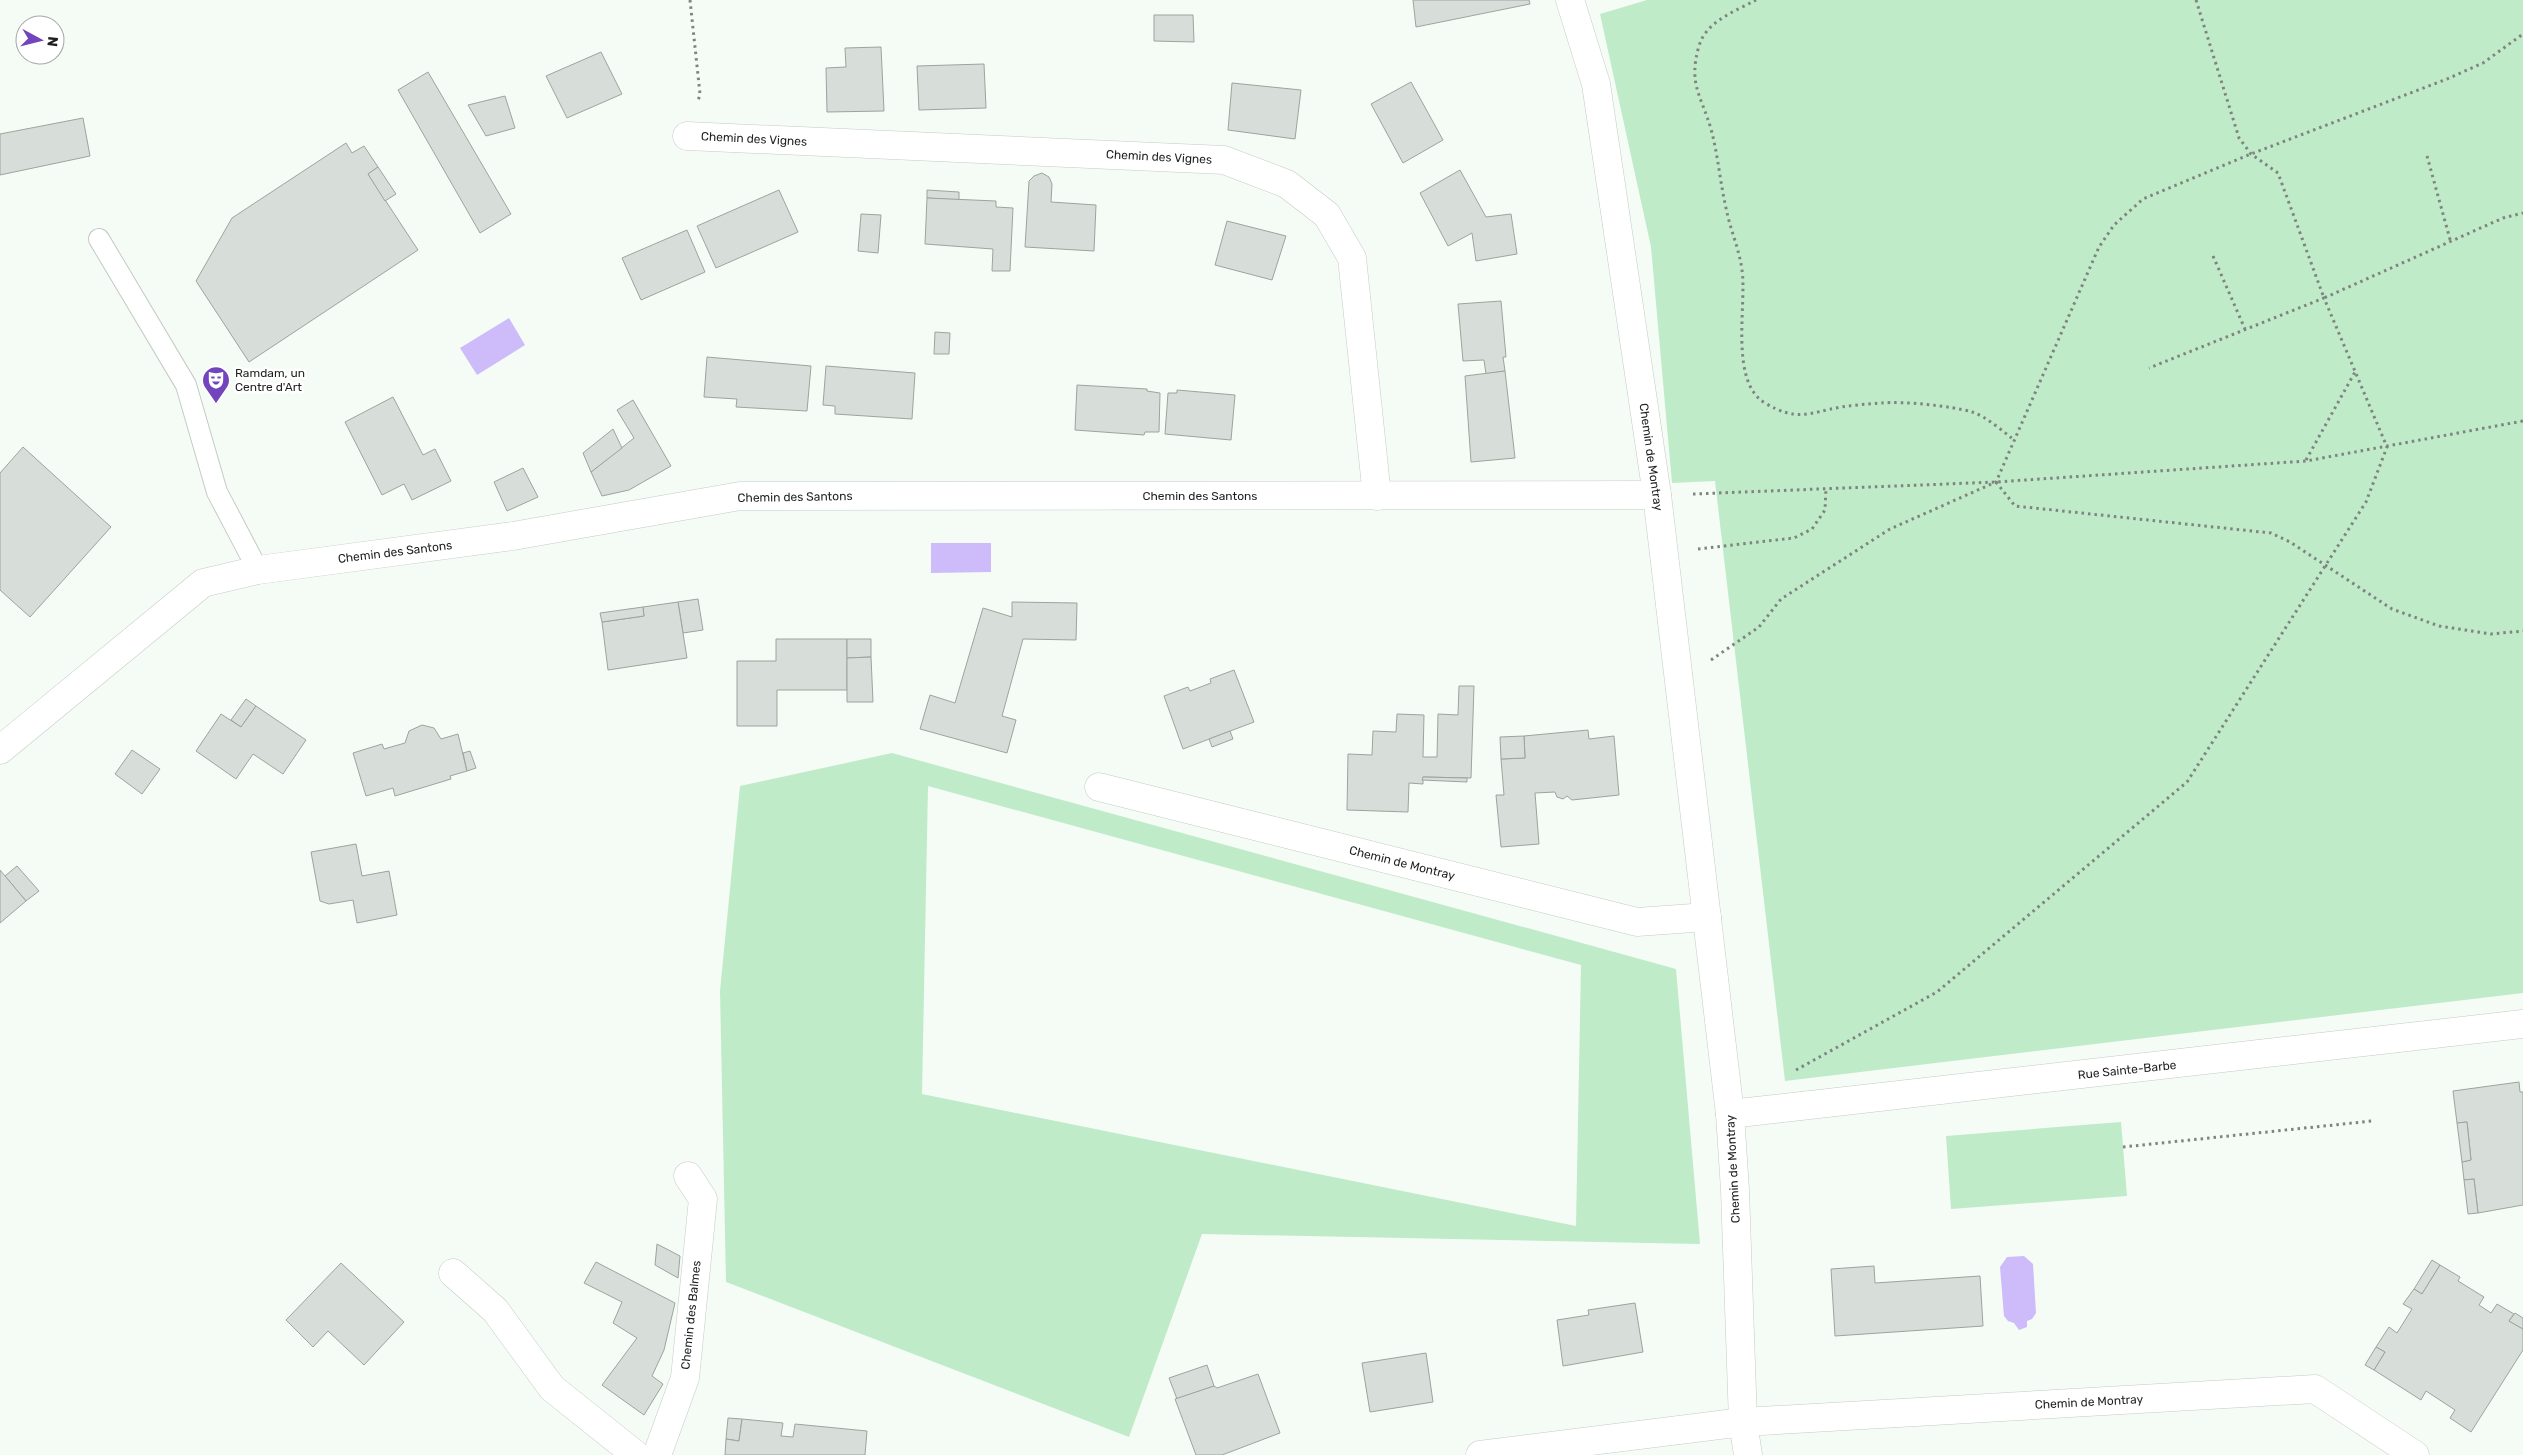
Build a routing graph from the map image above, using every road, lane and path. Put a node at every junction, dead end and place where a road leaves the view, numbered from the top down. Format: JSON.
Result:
{"nodes":[{"id":1,"x":690,"y":0,"type":"edge"},
{"id":2,"x":1570,"y":0,"type":"edge"},
{"id":3,"x":1756,"y":0,"type":"edge"},
{"id":4,"x":2196,"y":0,"type":"edge"},
{"id":5,"x":2523,"y":34,"type":"edge"},
{"id":6,"x":687,"y":136,"type":"joint"},
{"id":7,"x":2251,"y":154,"type":"junction"},
{"id":8,"x":2427,"y":156,"type":"dead end"},
{"id":9,"x":2523,"y":213,"type":"edge"},
{"id":10,"x":99,"y":239,"type":"dead end"},
{"id":11,"x":2451,"y":243,"type":"junction"},
{"id":12,"x":2213,"y":256,"type":"dead end"},
{"id":13,"x":2324,"y":298,"type":"junction"},
{"id":14,"x":2245,"y":329,"type":"junction"},
{"id":15,"x":2149,"y":368,"type":"dead end"},
{"id":16,"x":2355,"y":372,"type":"junction"},
{"id":17,"x":2523,"y":421,"type":"edge"},
{"id":18,"x":2013,"y":439,"type":"junction"},
{"id":19,"x":2386,"y":447,"type":"junction"},
{"id":20,"x":2306,"y":461,"type":"junction"},
{"id":21,"x":1996,"y":482,"type":"junction"},
{"id":22,"x":1826,"y":488,"type":"junction"},
{"id":23,"x":1657,"y":494,"type":"junction"},
{"id":24,"x":1377,"y":496,"type":"junction"},
{"id":25,"x":1664,"y":554,"type":"junction"},
{"id":26,"x":2326,"y":566,"type":"junction"},
{"id":27,"x":258,"y":570,"type":"junction"},
{"id":28,"x":2523,"y":632,"type":"edge"},
{"id":29,"x":1679,"y":681,"type":"junction"},
{"id":30,"x":0,"y":750,"type":"edge"},
{"id":31,"x":1099,"y":787,"type":"dead end"},
{"id":32,"x":1707,"y":918,"type":"junction"},
{"id":33,"x":2523,"y":1024,"type":"edge"},
{"id":34,"x":1784,"y":1109,"type":"junction"},
{"id":35,"x":1730,"y":1114,"type":"junction"},
{"id":36,"x":2372,"y":1121,"type":"dead end"},
{"id":37,"x":2123,"y":1147,"type":"dead end"},
{"id":38,"x":688,"y":1176,"type":"dead end"},
{"id":39,"x":453,"y":1273,"type":"dead end"},
{"id":40,"x":1743,"y":1422,"type":"junction"},
{"id":41,"x":636,"y":1455,"type":"edge"},
{"id":42,"x":657,"y":1455,"type":"edge"},
{"id":43,"x":1480,"y":1455,"type":"edge"},
{"id":44,"x":1748,"y":1455,"type":"edge"},
{"id":45,"x":2415,"y":1455,"type":"edge"}],
"edges":[{"from":1,"to":6,"type":"path"},
{"from":2,"to":23,"type":"street","name":"Chemin de Montray"},
{"from":3,"to":18,"type":"path"},
{"from":4,"to":7,"type":"path"},
{"from":5,"to":7,"type":"path"},
{"from":6,"to":24,"type":"street","name":"Chemin des Vignes"},
{"from":7,"to":13,"type":"path"},
{"from":7,"to":18,"type":"path"},
{"from":8,"to":11,"type":"path"},
{"from":9,"to":11,"type":"path"},
{"from":10,"to":27,"type":"lane"},
{"from":11,"to":13,"type":"path"},
{"from":12,"to":14,"type":"path"},
{"from":13,"to":14,"type":"path"},
{"from":13,"to":16,"type":"path"},
{"from":14,"to":15,"type":"path"},
{"from":16,"to":19,"type":"path"},
{"from":16,"to":20,"type":"path"},
{"from":17,"to":19,"type":"path"},
{"from":18,"to":21,"type":"path"},
{"from":19,"to":20,"type":"path"},
{"from":19,"to":26,"type":"path"},
{"from":20,"to":21,"type":"path"},
{"from":21,"to":22,"type":"path"},
{"from":21,"to":26,"type":"path"},
{"from":21,"to":29,"type":"path"},
{"from":22,"to":23,"type":"path"},
{"from":22,"to":25,"type":"path"},
{"from":23,"to":24,"type":"street","name":"Chemin des Santons"},
{"from":23,"to":25,"type":"street","name":"Chemin de Montray"},
{"from":24,"to":27,"type":"street","name":"Chemin des Santons"},
{"from":25,"to":29,"type":"street","name":"Chemin de Montray"},
{"from":26,"to":28,"type":"path"},
{"from":26,"to":34,"type":"path"},
{"from":27,"to":30,"type":"street","name":"Chemin des Santons"},
{"from":29,"to":32,"type":"street","name":"Chemin de Montray"},
{"from":31,"to":32,"type":"street","name":"Chemin de Montray"},
{"from":32,"to":35,"type":"street","name":"Chemin de Montray"},
{"from":33,"to":34,"type":"street","name":"Rue Sainte-Barbe"},
{"from":34,"to":35,"type":"street","name":"Rue Sainte-Barbe"},
{"from":35,"to":40,"type":"street","name":"Chemin de Montray"},
{"from":36,"to":37,"type":"path"},
{"from":38,"to":42,"type":"street","name":"Chemin des Balmes"},
{"from":39,"to":41,"type":"street"},
{"from":40,"to":43,"type":"street","name":"Chemin de Montray"},
{"from":40,"to":44,"type":"street","name":"Chemin de Montray"},
{"from":40,"to":45,"type":"street","name":"Chemin de Montray"}]}
